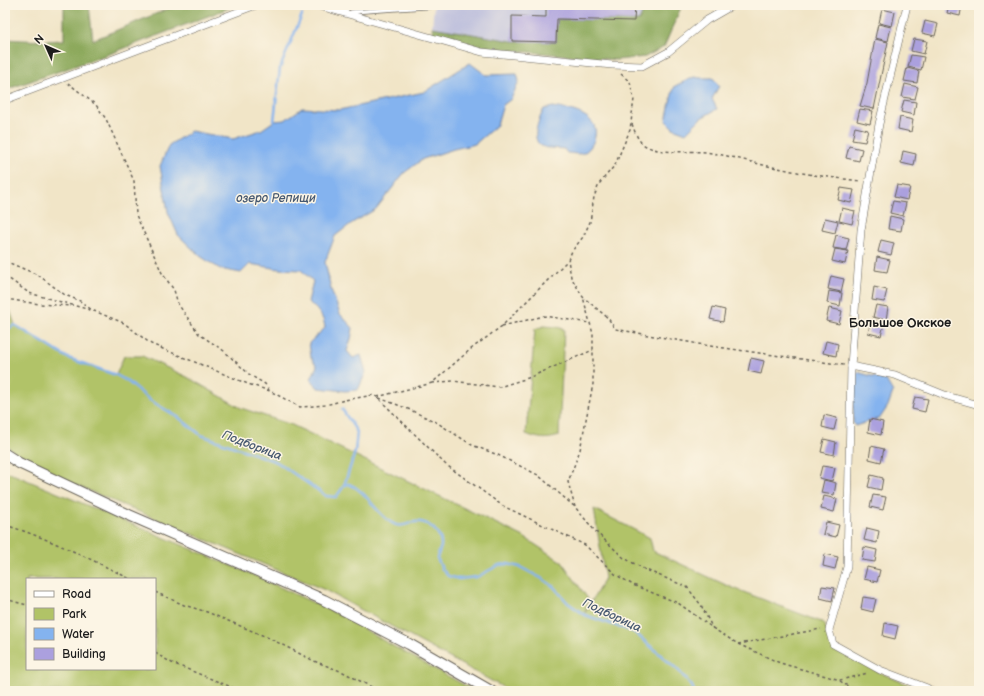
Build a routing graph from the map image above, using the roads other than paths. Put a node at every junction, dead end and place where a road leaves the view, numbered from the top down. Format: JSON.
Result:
{"nodes":[{"id":1,"x":256,"y":5,"type":"edge"},
{"id":2,"x":316,"y":5,"type":"edge"},
{"id":3,"x":454,"y":5,"type":"edge"},
{"id":4,"x":733,"y":5,"type":"edge"},
{"id":5,"x":907,"y":5,"type":"edge"},
{"id":6,"x":342,"y":13,"type":"junction"},
{"id":7,"x":5,"y":100,"type":"edge"},
{"id":8,"x":851,"y":366,"type":"junction"},
{"id":9,"x":979,"y":405,"type":"edge"},
{"id":10,"x":5,"y":454,"type":"edge"},
{"id":11,"x":491,"y":691,"type":"edge"},
{"id":12,"x":931,"y":691,"type":"edge"}],
"edges":[{"from":1,"to":7,"type":"street"},
{"from":2,"to":6,"type":"street"},
{"from":3,"to":6,"type":"lane"},
{"from":4,"to":6,"type":"street"},
{"from":5,"to":8,"type":"street"},
{"from":8,"to":9,"type":"street"},
{"from":8,"to":12,"type":"street"},
{"from":10,"to":11,"type":"main road"}]}
